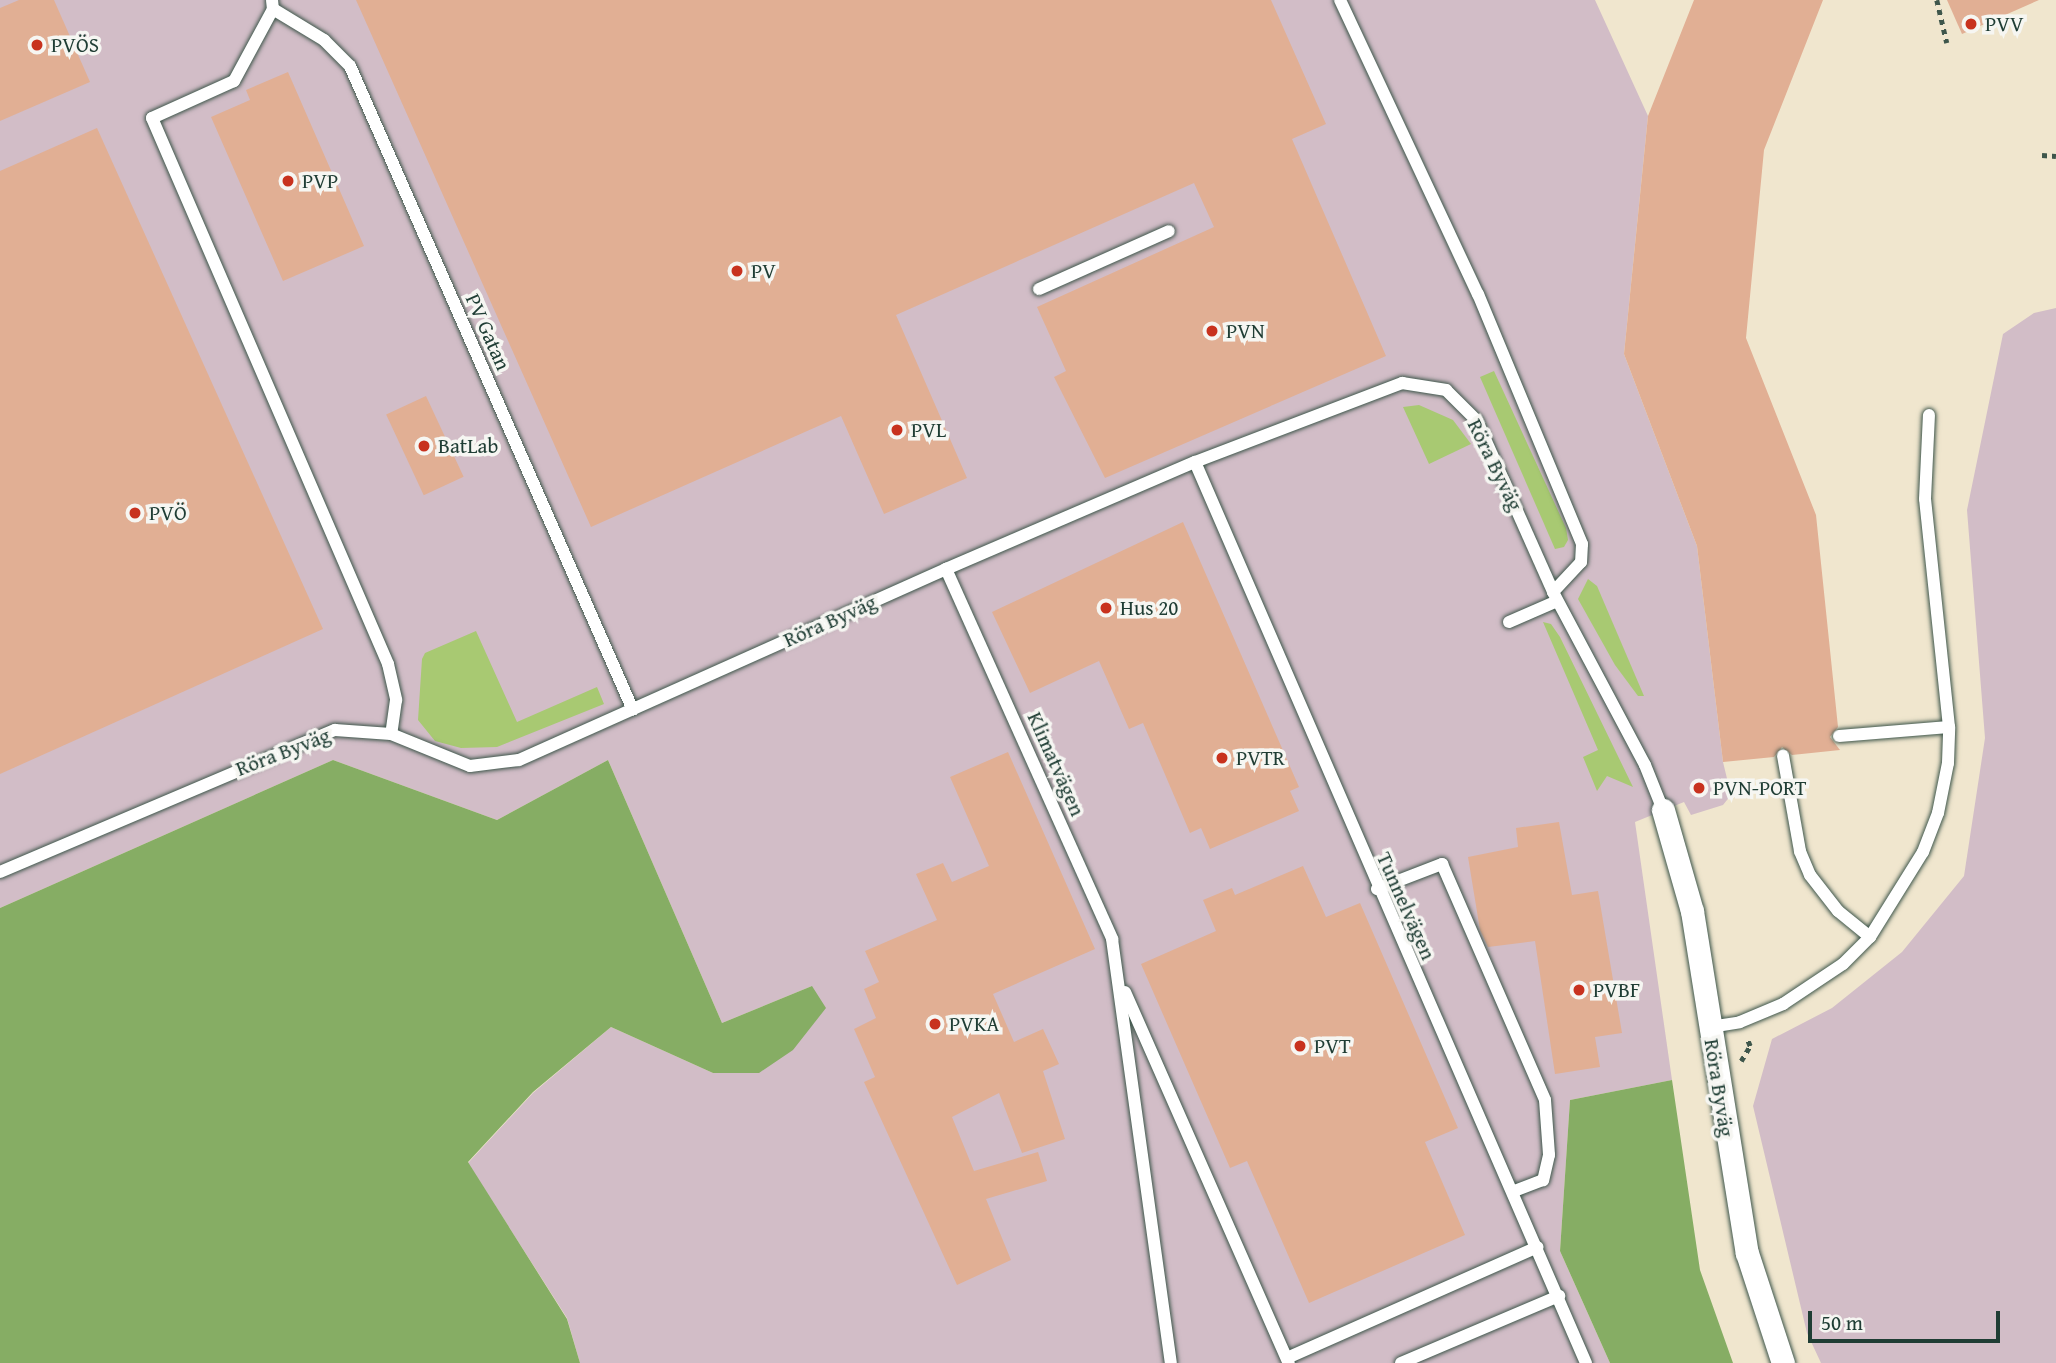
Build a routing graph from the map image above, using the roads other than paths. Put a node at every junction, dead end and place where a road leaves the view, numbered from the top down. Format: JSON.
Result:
{"nodes":[{"id":1,"x":1340,"y":0,"type":"edge"},
{"id":2,"x":273,"y":5,"type":"edge"},
{"id":3,"x":1169,"y":231,"type":"dead end"},
{"id":4,"x":1040,"y":289,"type":"dead end"},
{"id":5,"x":1929,"y":415,"type":"dead end"},
{"id":6,"x":1195,"y":463,"type":"junction"},
{"id":7,"x":946,"y":569,"type":"junction"},
{"id":8,"x":1555,"y":596,"type":"junction"},
{"id":9,"x":1509,"y":622,"type":"dead end"},
{"id":10,"x":633,"y":710,"type":"junction"},
{"id":11,"x":1949,"y":727,"type":"junction"},
{"id":12,"x":391,"y":734,"type":"junction"},
{"id":13,"x":1839,"y":736,"type":"dead end"},
{"id":14,"x":1783,"y":756,"type":"dead end"},
{"id":15,"x":1663,"y":810,"type":"joint"},
{"id":16,"x":0,"y":872,"type":"edge"},
{"id":17,"x":1377,"y":889,"type":"junction"},
{"id":18,"x":1870,"y":937,"type":"junction"},
{"id":19,"x":1118,"y":979,"type":"junction"},
{"id":20,"x":1710,"y":1027,"type":"junction"},
{"id":21,"x":1515,"y":1191,"type":"junction"},
{"id":22,"x":1536,"y":1247,"type":"junction"},
{"id":23,"x":1559,"y":1296,"type":"junction"},
{"id":24,"x":1288,"y":1361,"type":"edge"},
{"id":25,"x":1171,"y":1363,"type":"edge"},
{"id":26,"x":1401,"y":1363,"type":"edge"},
{"id":27,"x":1586,"y":1363,"type":"edge"},
{"id":28,"x":1783,"y":1363,"type":"edge"}],
"edges":[{"from":1,"to":8,"type":"lane"},
{"from":2,"to":10,"type":"lane","name":"PV Gatan"},
{"from":2,"to":12,"type":"lane"},
{"from":3,"to":4,"type":"lane"},
{"from":5,"to":11,"type":"lane"},
{"from":6,"to":7,"type":"lane","name":"Röra Byväg"},
{"from":6,"to":8,"type":"lane","name":"Röra Byväg"},
{"from":6,"to":17,"type":"lane","name":"Tunnelvägen"},
{"from":7,"to":10,"type":"lane","name":"Röra Byväg"},
{"from":7,"to":19,"type":"lane","name":"Klimatvägen"},
{"from":8,"to":9,"type":"lane"},
{"from":8,"to":15,"type":"lane","name":"Röra Byväg"},
{"from":10,"to":12,"type":"lane","name":"Röra Byväg"},
{"from":11,"to":13,"type":"lane"},
{"from":11,"to":18,"type":"lane"},
{"from":12,"to":16,"type":"lane","name":"Röra Byväg"},
{"from":14,"to":18,"type":"lane"},
{"from":15,"to":20,"type":"street","name":"Röra Byväg"},
{"from":17,"to":21,"type":"lane","name":"Tunnelvägen"},
{"from":17,"to":21,"type":"lane"},
{"from":18,"to":20,"type":"lane"},
{"from":19,"to":24,"type":"lane","name":"Klimatvägen"},
{"from":19,"to":25,"type":"lane","name":"Klimatvägen"},
{"from":20,"to":28,"type":"street","name":"Röra Byväg"},
{"from":21,"to":22,"type":"lane","name":"Tunnelvägen"},
{"from":22,"to":23,"type":"lane","name":"Tunnelvägen"},
{"from":22,"to":24,"type":"lane"},
{"from":23,"to":26,"type":"lane"},
{"from":23,"to":27,"type":"lane","name":"Tunnelvägen"}]}
